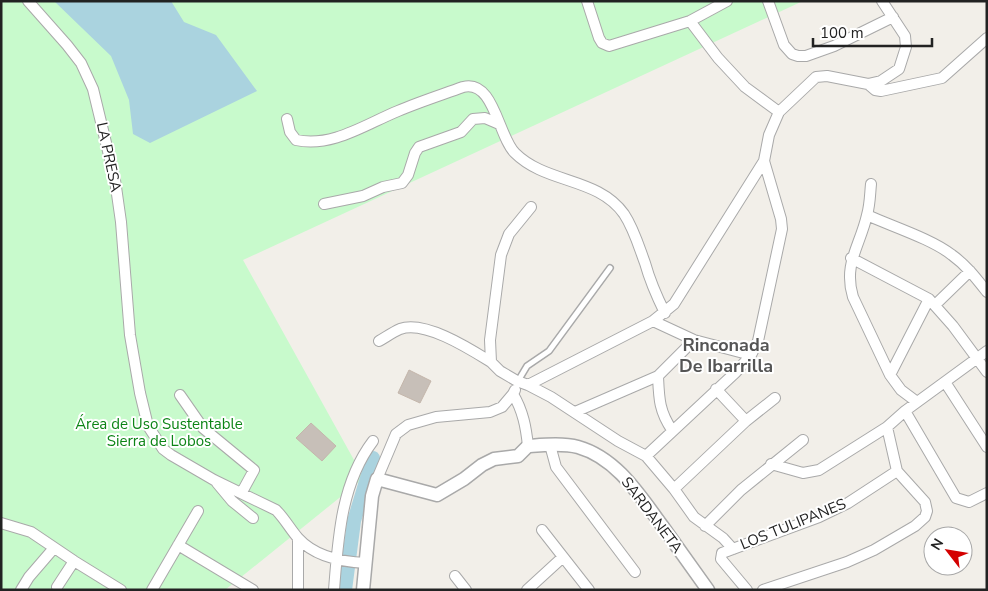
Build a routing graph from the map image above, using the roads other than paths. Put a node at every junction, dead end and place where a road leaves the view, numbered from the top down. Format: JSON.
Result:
{"nodes":[{"id":1,"x":28,"y":1,"type":"edge"},
{"id":2,"x":587,"y":1,"type":"edge"},
{"id":3,"x":727,"y":1,"type":"edge"},
{"id":4,"x":768,"y":1,"type":"edge"},
{"id":5,"x":882,"y":1,"type":"edge"},
{"id":6,"x":894,"y":17,"type":"junction"},
{"id":7,"x":690,"y":21,"type":"junction"},
{"id":8,"x":987,"y":38,"type":"edge"},
{"id":9,"x":868,"y":84,"type":"junction"},
{"id":10,"x":779,"y":112,"type":"junction"},
{"id":11,"x":286,"y":119,"type":"dead end"},
{"id":12,"x":499,"y":124,"type":"junction"},
{"id":13,"x":764,"y":161,"type":"junction"},
{"id":14,"x":871,"y":184,"type":"dead end"},
{"id":15,"x":324,"y":204,"type":"dead end"},
{"id":16,"x":531,"y":207,"type":"dead end"},
{"id":17,"x":867,"y":215,"type":"junction"},
{"id":18,"x":851,"y":258,"type":"junction"},
{"id":19,"x":610,"y":268,"type":"dead end"},
{"id":20,"x":970,"y":271,"type":"junction"},
{"id":21,"x":987,"y":292,"type":"edge"},
{"id":22,"x":932,"y":302,"type":"junction"},
{"id":23,"x":665,"y":313,"type":"junction"},
{"id":24,"x":653,"y":321,"type":"junction"},
{"id":25,"x":694,"y":340,"type":"junction"},
{"id":26,"x":379,"y":341,"type":"dead end"},
{"id":27,"x":987,"y":351,"type":"edge"},
{"id":28,"x":751,"y":355,"type":"junction"},
{"id":29,"x":976,"y":359,"type":"junction"},
{"id":30,"x":491,"y":362,"type":"junction"},
{"id":31,"x":987,"y":372,"type":"edge"},
{"id":32,"x":658,"y":376,"type":"junction"},
{"id":33,"x":890,"y":376,"type":"junction"},
{"id":34,"x":945,"y":382,"type":"junction"},
{"id":35,"x":522,"y":383,"type":"junction"},
{"id":36,"x":716,"y":389,"type":"junction"},
{"id":37,"x":514,"y":394,"type":"junction"},
{"id":38,"x":180,"y":395,"type":"dead end"},
{"id":39,"x":775,"y":398,"type":"dead end"},
{"id":40,"x":917,"y":402,"type":"junction"},
{"id":41,"x":906,"y":411,"type":"junction"},
{"id":42,"x":575,"y":412,"type":"junction"},
{"id":43,"x":746,"y":421,"type":"junction"},
{"id":44,"x":887,"y":427,"type":"junction"},
{"id":45,"x":672,"y":430,"type":"junction"},
{"id":46,"x":373,"y":440,"type":"dead end"},
{"id":47,"x":802,"y":440,"type":"dead end"},
{"id":48,"x":550,"y":445,"type":"junction"},
{"id":49,"x":528,"y":446,"type":"junction"},
{"id":50,"x":987,"y":447,"type":"edge"},
{"id":51,"x":646,"y":456,"type":"junction"},
{"id":52,"x":771,"y":464,"type":"junction"},
{"id":53,"x":898,"y":471,"type":"junction"},
{"id":54,"x":377,"y":479,"type":"junction"},
{"id":55,"x":214,"y":480,"type":"junction"},
{"id":56,"x":674,"y":488,"type":"junction"},
{"id":57,"x":242,"y":492,"type":"junction"},
{"id":58,"x":987,"y":493,"type":"edge"},
{"id":59,"x":198,"y":511,"type":"dead end"},
{"id":60,"x":253,"y":518,"type":"dead end"},
{"id":61,"x":1,"y":523,"type":"edge"},
{"id":62,"x":705,"y":526,"type":"junction"},
{"id":63,"x":542,"y":530,"type":"dead end"},
{"id":64,"x":298,"y":539,"type":"junction"},
{"id":65,"x":178,"y":545,"type":"junction"},
{"id":66,"x":54,"y":548,"type":"junction"},
{"id":67,"x":733,"y":549,"type":"junction"},
{"id":68,"x":563,"y":557,"type":"junction"},
{"id":69,"x":339,"y":560,"type":"junction"},
{"id":70,"x":74,"y":562,"type":"junction"},
{"id":71,"x":361,"y":562,"type":"junction"},
{"id":72,"x":635,"y":572,"type":"dead end"},
{"id":73,"x":455,"y":576,"type":"dead end"},
{"id":74,"x":57,"y":587,"type":"dead end"},
{"id":75,"x":21,"y":590,"type":"edge"},
{"id":76,"x":121,"y":590,"type":"edge"},
{"id":77,"x":152,"y":590,"type":"edge"},
{"id":78,"x":254,"y":590,"type":"edge"},
{"id":79,"x":298,"y":590,"type":"edge"},
{"id":80,"x":334,"y":590,"type":"edge"},
{"id":81,"x":363,"y":590,"type":"edge"},
{"id":82,"x":466,"y":590,"type":"edge"},
{"id":83,"x":528,"y":590,"type":"edge"},
{"id":84,"x":589,"y":590,"type":"edge"},
{"id":85,"x":708,"y":590,"type":"edge"},
{"id":86,"x":747,"y":590,"type":"edge"},
{"id":87,"x":763,"y":590,"type":"edge"}],
"edges":[{"from":1,"to":55,"type":"street","name":"LA PRESA"},
{"from":2,"to":7,"type":"street"},
{"from":3,"to":7,"type":"street"},
{"from":4,"to":6,"type":"street"},
{"from":5,"to":6,"type":"street"},
{"from":6,"to":9,"type":"street"},
{"from":7,"to":10,"type":"street"},
{"from":8,"to":9,"type":"street"},
{"from":9,"to":10,"type":"street"},
{"from":10,"to":13,"type":"street"},
{"from":11,"to":12,"type":"street"},
{"from":12,"to":15,"type":"street"},
{"from":12,"to":23,"type":"street"},
{"from":13,"to":23,"type":"street"},
{"from":13,"to":28,"type":"street"},
{"from":14,"to":17,"type":"street"},
{"from":16,"to":30,"type":"street"},
{"from":17,"to":18,"type":"street"},
{"from":17,"to":20,"type":"street"},
{"from":18,"to":22,"type":"street"},
{"from":18,"to":33,"type":"street"},
{"from":19,"to":35,"type":"lane"},
{"from":20,"to":21,"type":"street"},
{"from":20,"to":22,"type":"street"},
{"from":22,"to":29,"type":"street"},
{"from":22,"to":33,"type":"street"},
{"from":23,"to":24,"type":"street"},
{"from":24,"to":25,"type":"street"},
{"from":24,"to":35,"type":"street"},
{"from":25,"to":28,"type":"street"},
{"from":25,"to":32,"type":"street"},
{"from":26,"to":30,"type":"street"},
{"from":27,"to":29,"type":"street"},
{"from":28,"to":36,"type":"street"},
{"from":29,"to":31,"type":"street"},
{"from":29,"to":34,"type":"street"},
{"from":30,"to":35,"type":"street"},
{"from":32,"to":42,"type":"street"},
{"from":32,"to":45,"type":"street"},
{"from":33,"to":40,"type":"street"},
{"from":34,"to":40,"type":"street"},
{"from":34,"to":50,"type":"street"},
{"from":35,"to":37,"type":"street"},
{"from":35,"to":42,"type":"street"},
{"from":36,"to":43,"type":"street"},
{"from":36,"to":45,"type":"street"},
{"from":37,"to":49,"type":"street"},
{"from":37,"to":54,"type":"street"},
{"from":38,"to":57,"type":"street"},
{"from":39,"to":43,"type":"street"},
{"from":40,"to":41,"type":"street"},
{"from":41,"to":44,"type":"street"},
{"from":41,"to":58,"type":"street"},
{"from":42,"to":51,"type":"street"},
{"from":43,"to":56,"type":"street"},
{"from":44,"to":52,"type":"street"},
{"from":44,"to":53,"type":"street"},
{"from":45,"to":51,"type":"street"},
{"from":46,"to":69,"type":"street"},
{"from":47,"to":52,"type":"street"},
{"from":48,"to":49,"type":"street","name":"SARDANETA"},
{"from":48,"to":72,"type":"street"},
{"from":48,"to":85,"type":"street","name":"SARDANETA"},
{"from":49,"to":54,"type":"street"},
{"from":51,"to":56,"type":"street"},
{"from":52,"to":62,"type":"street"},
{"from":53,"to":67,"type":"street","name":"LOS TULIPANES"},
{"from":53,"to":87,"type":"street"},
{"from":54,"to":71,"type":"street"},
{"from":55,"to":57,"type":"street"},
{"from":55,"to":60,"type":"street"},
{"from":56,"to":62,"type":"street"},
{"from":57,"to":64,"type":"street"},
{"from":59,"to":65,"type":"street"},
{"from":61,"to":66,"type":"street"},
{"from":62,"to":67,"type":"street"},
{"from":63,"to":68,"type":"street"},
{"from":64,"to":69,"type":"street"},
{"from":64,"to":79,"type":"street"},
{"from":65,"to":77,"type":"street"},
{"from":65,"to":78,"type":"street"},
{"from":66,"to":70,"type":"street"},
{"from":66,"to":75,"type":"street"},
{"from":67,"to":86,"type":"street","name":"LOS TULIPANES"},
{"from":68,"to":83,"type":"street"},
{"from":68,"to":84,"type":"street"},
{"from":69,"to":71,"type":"street"},
{"from":69,"to":80,"type":"street"},
{"from":70,"to":74,"type":"street"},
{"from":70,"to":76,"type":"street"},
{"from":71,"to":81,"type":"street"},
{"from":73,"to":82,"type":"street"}]}
